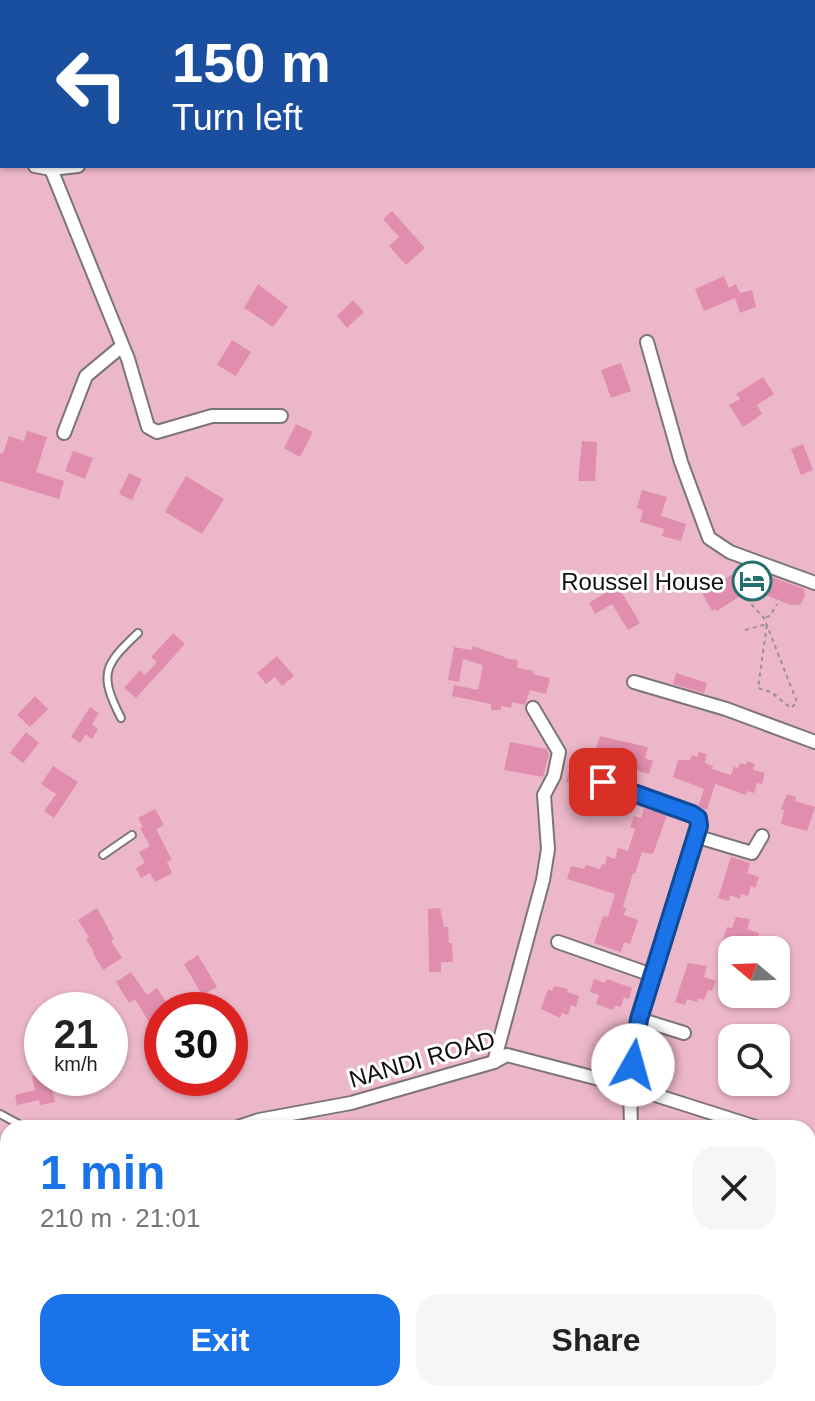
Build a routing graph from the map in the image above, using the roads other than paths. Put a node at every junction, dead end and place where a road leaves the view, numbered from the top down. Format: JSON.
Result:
{"nodes":[{"id":1,"x":46,"y":168,"type":"edge"},
{"id":2,"x":60,"y":168,"type":"edge"},
{"id":3,"x":51,"y":169,"type":"junction"},
{"id":4,"x":647,"y":342,"type":"dead end"},
{"id":5,"x":122,"y":346,"type":"junction"},
{"id":6,"x":281,"y":416,"type":"dead end"},
{"id":7,"x":64,"y":433,"type":"dead end"},
{"id":8,"x":815,"y":583,"type":"edge"},
{"id":9,"x":138,"y":633,"type":"dead end"},
{"id":10,"x":634,"y":682,"type":"dead end"},
{"id":11,"x":533,"y":708,"type":"dead end"},
{"id":12,"x":121,"y":718,"type":"dead end"},
{"id":13,"x":815,"y":742,"type":"edge"},
{"id":14,"x":603,"y":782,"type":"dead end"},
{"id":15,"x":132,"y":835,"type":"dead end"},
{"id":16,"x":695,"y":836,"type":"junction"},
{"id":17,"x":762,"y":836,"type":"dead end"},
{"id":18,"x":103,"y":855,"type":"dead end"},
{"id":19,"x":558,"y":942,"type":"dead end"},
{"id":20,"x":652,"y":975,"type":"junction"},
{"id":21,"x":639,"y":1019,"type":"junction"},
{"id":22,"x":684,"y":1033,"type":"dead end"},
{"id":23,"x":494,"y":1062,"type":"junction"},
{"id":24,"x":630,"y":1087,"type":"junction"},
{"id":25,"x":298,"y":1114,"type":"junction"},
{"id":26,"x":259,"y":1120,"type":"edge"},
{"id":27,"x":300,"y":1120,"type":"edge"},
{"id":28,"x":631,"y":1120,"type":"edge"},
{"id":29,"x":734,"y":1120,"type":"edge"}],
"edges":[{"from":1,"to":3,"type":"street"},
{"from":2,"to":3,"type":"street"},
{"from":3,"to":5,"type":"street"},
{"from":4,"to":8,"type":"street"},
{"from":5,"to":6,"type":"street"},
{"from":5,"to":7,"type":"street"},
{"from":9,"to":12,"type":"lane"},
{"from":10,"to":13,"type":"street"},
{"from":11,"to":23,"type":"street"},
{"from":14,"to":16,"type":"street"},
{"from":15,"to":18,"type":"lane"},
{"from":16,"to":17,"type":"street"},
{"from":16,"to":20,"type":"street"},
{"from":19,"to":20,"type":"street"},
{"from":20,"to":21,"type":"street"},
{"from":21,"to":22,"type":"street"},
{"from":21,"to":24,"type":"street"},
{"from":23,"to":24,"type":"street","name":"NANDI ROAD"},
{"from":23,"to":25,"type":"street","name":"NANDI ROAD"},
{"from":24,"to":28,"type":"street"},
{"from":24,"to":29,"type":"street","name":"NANDI ROAD"},
{"from":25,"to":26,"type":"street","name":"NANDI ROAD"},
{"from":25,"to":27,"type":"street"}]}
